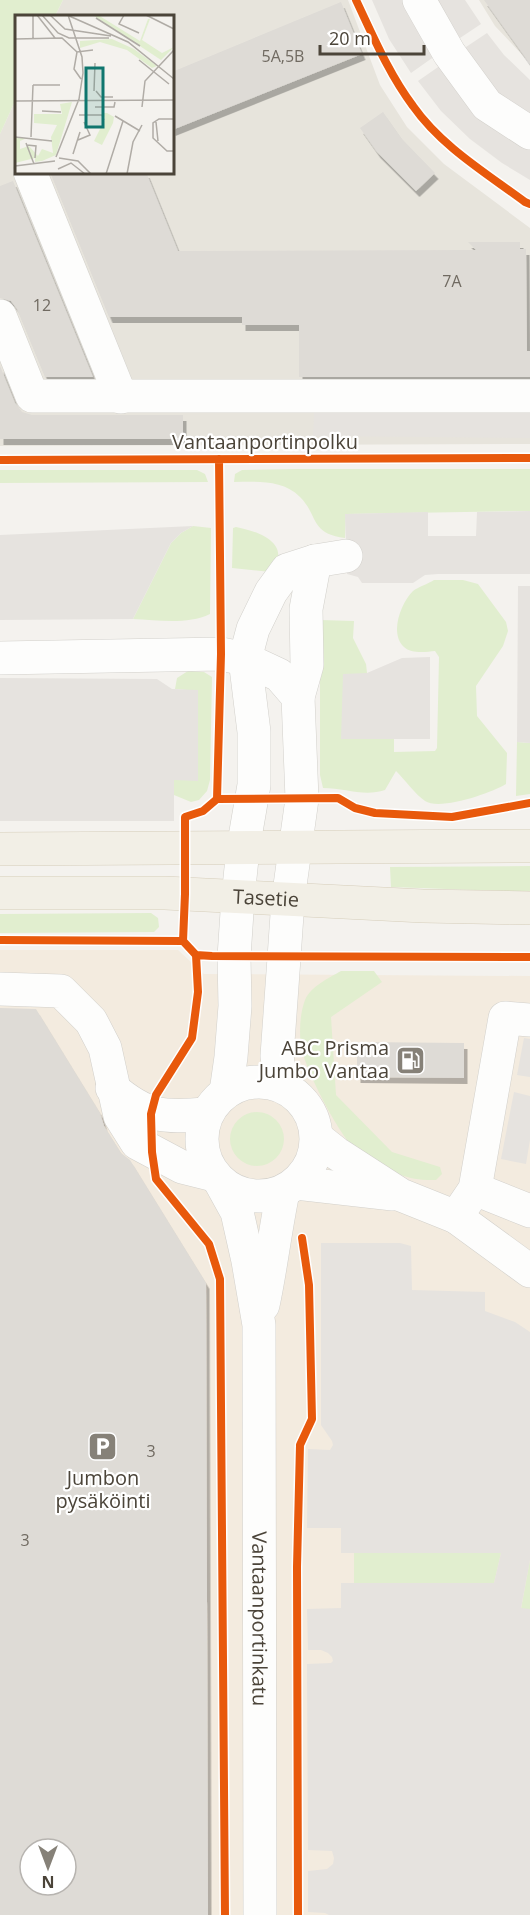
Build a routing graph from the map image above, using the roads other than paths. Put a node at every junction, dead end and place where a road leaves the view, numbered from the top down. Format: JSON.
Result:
{"nodes":[{"id":1,"x":419,"y":0,"type":"edge"},
{"id":2,"x":530,"y":133,"type":"edge"},
{"id":3,"x":31,"y":174,"type":"edge"},
{"id":4,"x":0,"y":316,"type":"edge"},
{"id":5,"x":530,"y":396,"type":"edge"},
{"id":6,"x":121,"y":397,"type":"junction"},
{"id":7,"x":0,"y":658,"type":"edge"},
{"id":8,"x":245,"y":659,"type":"junction"},
{"id":9,"x":298,"y":697,"type":"junction"},
{"id":10,"x":530,"y":846,"type":"edge"},
{"id":11,"x":296,"y":847,"type":"junction"},
{"id":12,"x":0,"y":849,"type":"edge"},
{"id":13,"x":243,"y":849,"type":"junction"},
{"id":14,"x":0,"y":893,"type":"edge"},
{"id":15,"x":238,"y":897,"type":"junction"},
{"id":16,"x":288,"y":900,"type":"junction"},
{"id":17,"x":530,"y":908,"type":"edge"},
{"id":18,"x":0,"y":989,"type":"edge"},
{"id":19,"x":518,"y":1019,"type":"edge"},
{"id":20,"x":281,"y":1085,"type":"junction"},
{"id":21,"x":112,"y":1088,"type":"junction"},
{"id":22,"x":216,"y":1103,"type":"junction"},
{"id":23,"x":317,"y":1138,"type":"junction"},
{"id":24,"x":217,"y":1179,"type":"junction"},
{"id":25,"x":289,"y":1188,"type":"junction"},
{"id":26,"x":475,"y":1189,"type":"junction"},
{"id":27,"x":401,"y":1195,"type":"junction"},
{"id":28,"x":530,"y":1211,"type":"edge"},
{"id":29,"x":456,"y":1217,"type":"junction"},
{"id":30,"x":530,"y":1271,"type":"edge"},
{"id":31,"x":259,"y":1325,"type":"junction"},
{"id":32,"x":260,"y":1915,"type":"edge"}],
"edges":[{"from":1,"to":2,"type":"street"},
{"from":3,"to":6,"type":"street"},
{"from":4,"to":6,"type":"street"},
{"from":5,"to":6,"type":"street"},
{"from":7,"to":8,"type":"street"},
{"from":8,"to":9,"type":"street"},
{"from":8,"to":9,"type":"street"},
{"from":8,"to":13,"type":"street","name":"Vantaanportinkatu"},
{"from":9,"to":11,"type":"street"},
{"from":10,"to":11,"type":"main road"},
{"from":11,"to":13,"type":"main road"},
{"from":11,"to":16,"type":"street"},
{"from":12,"to":13,"type":"main road"},
{"from":13,"to":15,"type":"street","name":"Vantaanportinkatu"},
{"from":14,"to":15,"type":"main road","name":"Tasetie"},
{"from":15,"to":16,"type":"main road","name":"Tasetie"},
{"from":15,"to":22,"type":"street","name":"Vantaanportinkatu"},
{"from":16,"to":17,"type":"main road","name":"Tasetie"},
{"from":16,"to":20,"type":"street"},
{"from":18,"to":21,"type":"street"},
{"from":19,"to":26,"type":"street"},
{"from":20,"to":22,"type":"street"},
{"from":20,"to":23,"type":"street"},
{"from":21,"to":22,"type":"street"},
{"from":21,"to":24,"type":"street"},
{"from":22,"to":24,"type":"street","name":"Vantaanportinkatu"},
{"from":23,"to":25,"type":"street","name":"Vantaanportinkatu"},
{"from":23,"to":27,"type":"street"},
{"from":24,"to":25,"type":"street"},
{"from":24,"to":31,"type":"street","name":"Vantaanportinkatu"},
{"from":25,"to":27,"type":"street"},
{"from":25,"to":31,"type":"street","name":"Vantaanportinkatu"},
{"from":26,"to":28,"type":"street"},
{"from":26,"to":29,"type":"street"},
{"from":27,"to":29,"type":"street"},
{"from":29,"to":30,"type":"street"},
{"from":31,"to":32,"type":"street","name":"Vantaanportinkatu"}]}
